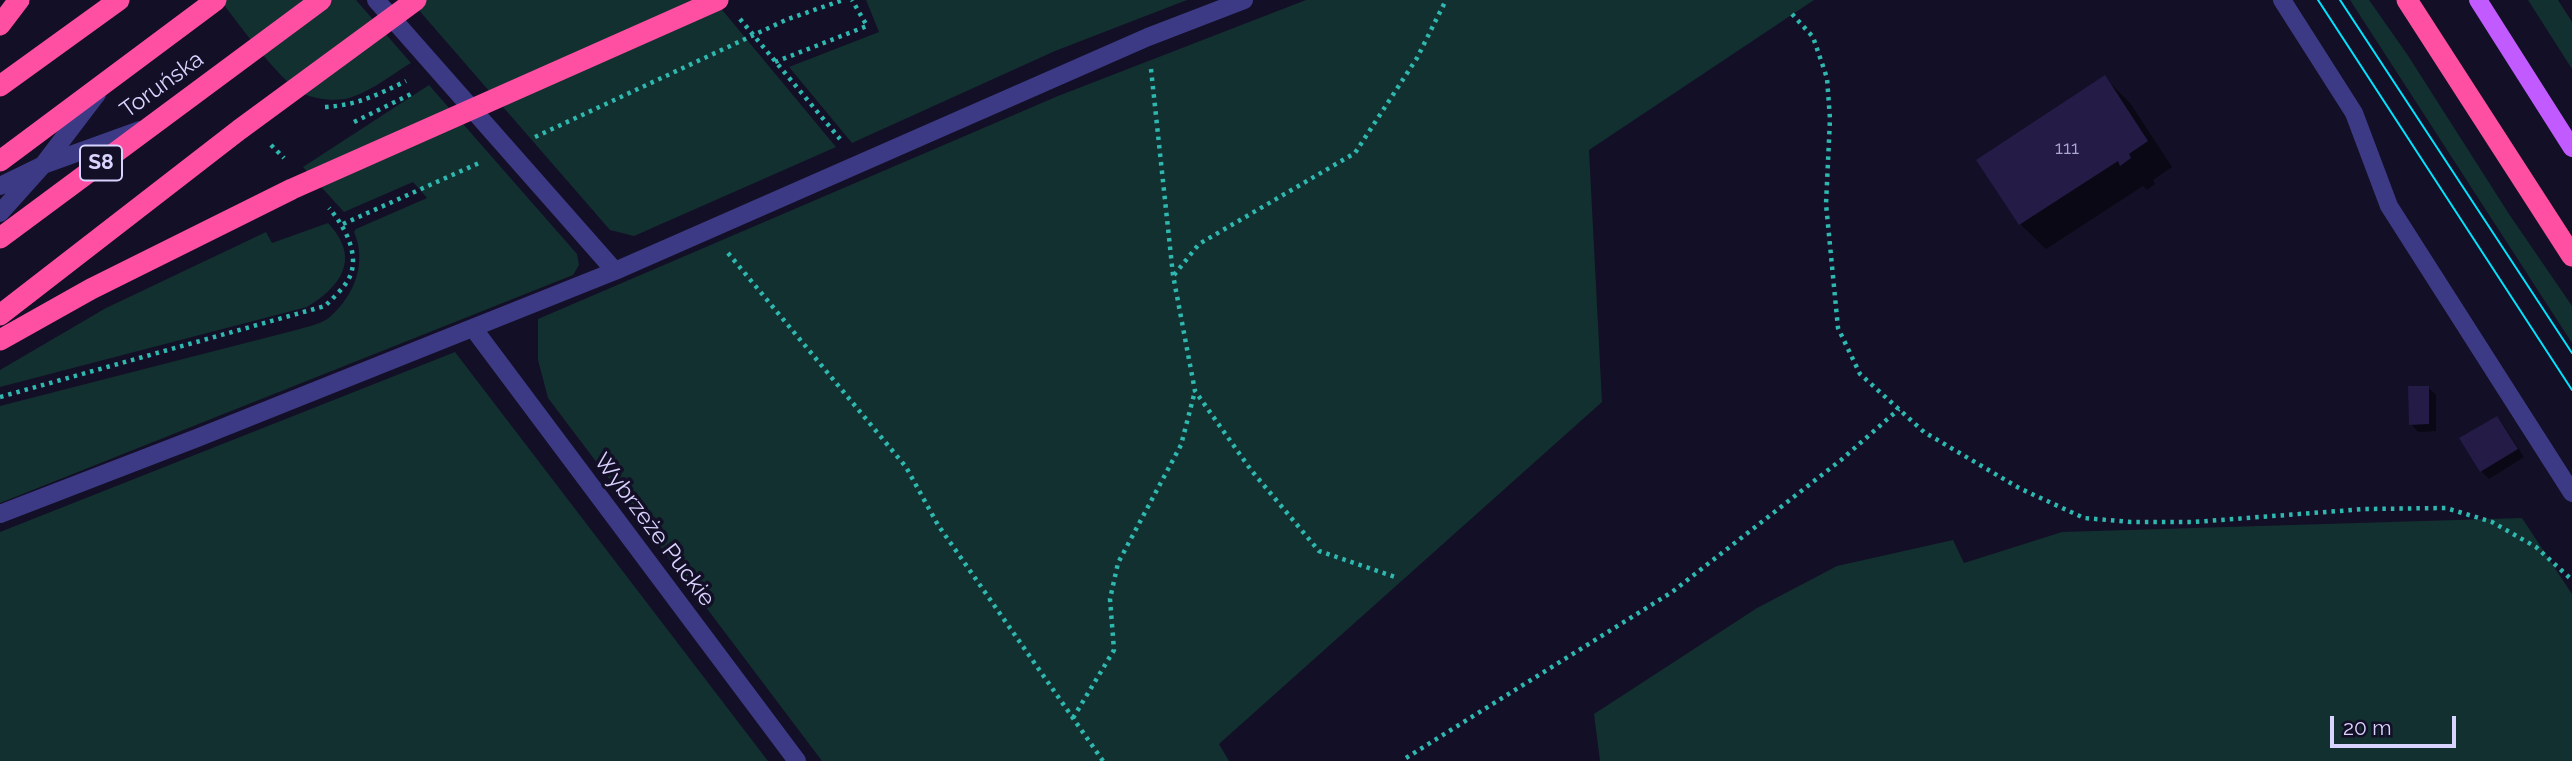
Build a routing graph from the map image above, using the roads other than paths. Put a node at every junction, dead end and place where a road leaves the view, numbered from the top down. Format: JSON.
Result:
{"nodes":[{"id":1,"x":19,"y":0,"type":"edge"},
{"id":2,"x":119,"y":0,"type":"edge"},
{"id":3,"x":216,"y":0,"type":"edge"},
{"id":4,"x":321,"y":0,"type":"edge"},
{"id":5,"x":376,"y":0,"type":"edge"},
{"id":6,"x":416,"y":0,"type":"edge"},
{"id":7,"x":1244,"y":0,"type":"edge"},
{"id":8,"x":2282,"y":0,"type":"edge"},
{"id":9,"x":2407,"y":0,"type":"edge"},
{"id":10,"x":2478,"y":0,"type":"edge"},
{"id":11,"x":725,"y":5,"type":"edge"},
{"id":12,"x":0,"y":25,"type":"edge"},
{"id":13,"x":108,"y":80,"type":"junction"},
{"id":14,"x":0,"y":86,"type":"edge"},
{"id":15,"x":149,"y":127,"type":"junction"},
{"id":16,"x":2572,"y":148,"type":"edge"},
{"id":17,"x":0,"y":161,"type":"edge"},
{"id":18,"x":43,"y":165,"type":"junction"},
{"id":19,"x":0,"y":186,"type":"edge"},
{"id":20,"x":0,"y":213,"type":"edge"},
{"id":21,"x":0,"y":238,"type":"edge"},
{"id":22,"x":2572,"y":256,"type":"edge"},
{"id":23,"x":615,"y":271,"type":"junction"},
{"id":24,"x":0,"y":315,"type":"edge"},
{"id":25,"x":473,"y":328,"type":"junction"},
{"id":26,"x":0,"y":340,"type":"edge"},
{"id":27,"x":2572,"y":493,"type":"edge"},
{"id":28,"x":0,"y":514,"type":"edge"},
{"id":29,"x":797,"y":761,"type":"edge"}],
"edges":[{"from":1,"to":12,"type":"highway"},
{"from":2,"to":14,"type":"highway"},
{"from":3,"to":13,"type":"highway","name":"Toruńska"},
{"from":4,"to":15,"type":"highway","name":"Toruńska","number":"S8"},
{"from":5,"to":23,"type":"lane"},
{"from":6,"to":24,"type":"highway"},
{"from":7,"to":23,"type":"lane"},
{"from":8,"to":27,"type":"lane"},
{"from":9,"to":22,"type":"highway"},
{"from":10,"to":16,"type":"main road"},
{"from":11,"to":26,"type":"highway"},
{"from":13,"to":17,"type":"highway","name":"Toruńska"},
{"from":13,"to":18,"type":"lane"},
{"from":15,"to":18,"type":"lane"},
{"from":15,"to":21,"type":"highway","name":"Toruńska","number":"S8"},
{"from":18,"to":19,"type":"lane"},
{"from":18,"to":20,"type":"lane"},
{"from":23,"to":25,"type":"lane"},
{"from":25,"to":28,"type":"lane"},
{"from":25,"to":29,"type":"lane","name":"Wybrzeże Puckie"}]}
